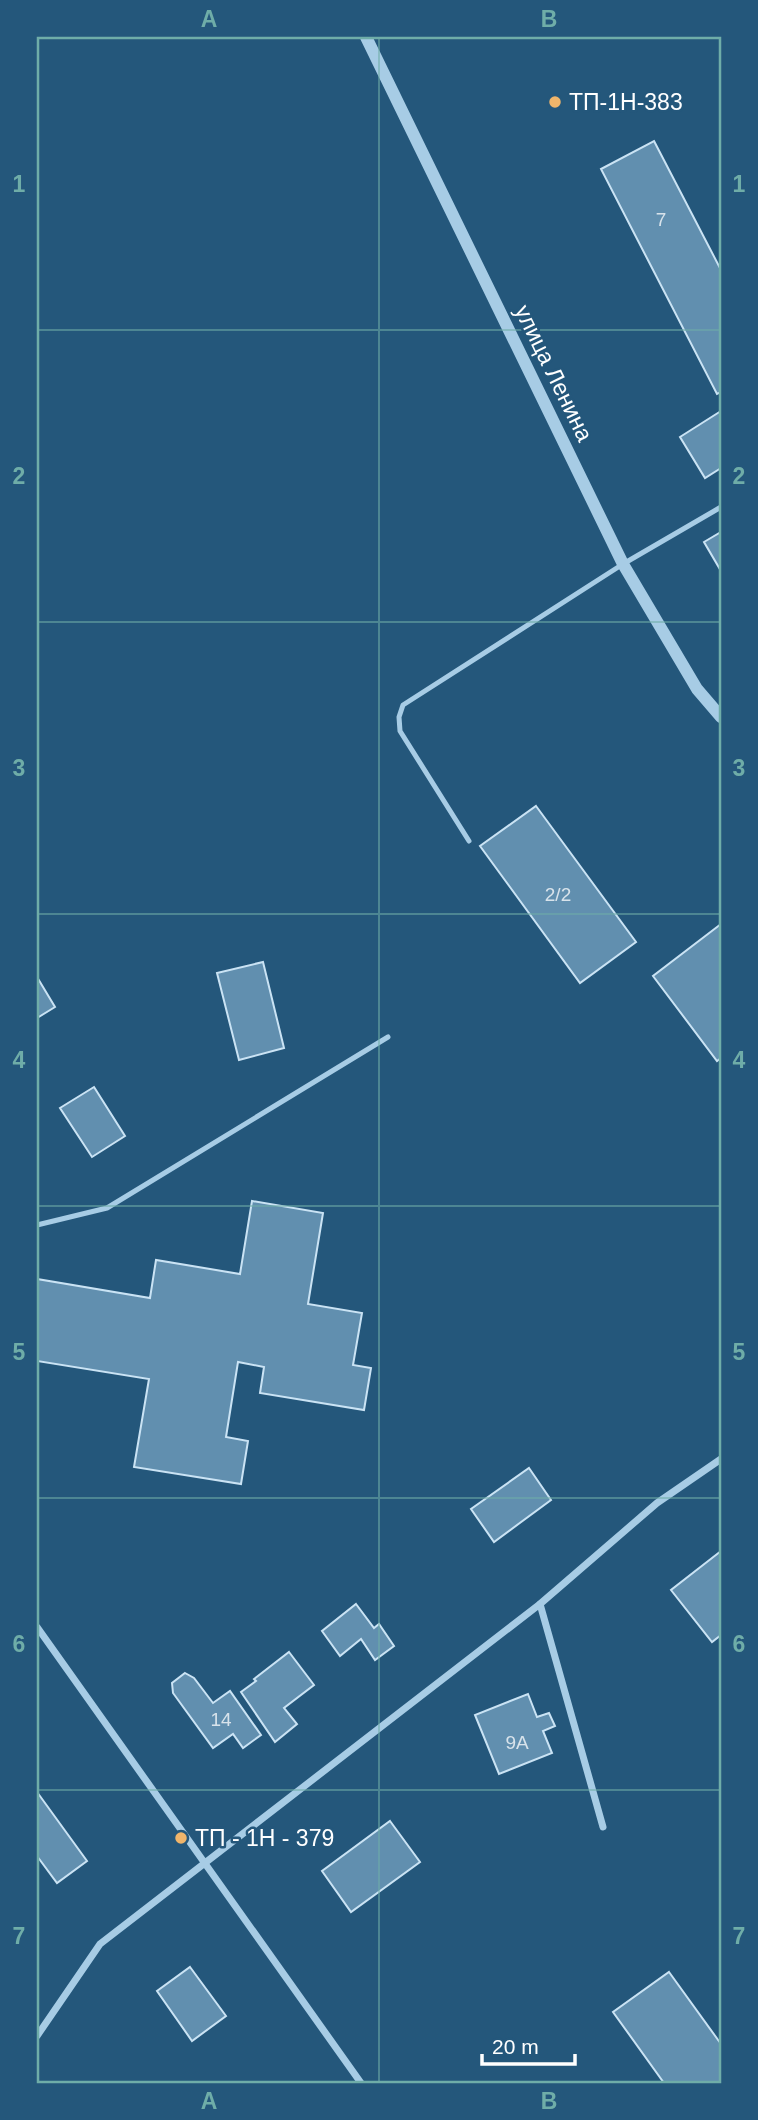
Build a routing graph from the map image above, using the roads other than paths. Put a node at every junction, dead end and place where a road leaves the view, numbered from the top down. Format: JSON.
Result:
{"nodes":[{"id":1,"x":366,"y":37,"type":"edge"},
{"id":2,"x":721,"y":507,"type":"edge"},
{"id":3,"x":623,"y":564,"type":"junction"},
{"id":4,"x":721,"y":717,"type":"edge"},
{"id":5,"x":469,"y":841,"type":"dead end"},
{"id":6,"x":388,"y":1037,"type":"dead end"},
{"id":7,"x":37,"y":1225,"type":"edge"},
{"id":8,"x":721,"y":1459,"type":"edge"},
{"id":9,"x":540,"y":1604,"type":"junction"},
{"id":10,"x":37,"y":1627,"type":"edge"},
{"id":11,"x":603,"y":1827,"type":"dead end"},
{"id":12,"x":204,"y":1863,"type":"junction"},
{"id":13,"x":37,"y":2036,"type":"edge"},
{"id":14,"x":361,"y":2083,"type":"edge"}],
"edges":[{"from":1,"to":3,"type":"street","name":"улица Ленина"},
{"from":2,"to":3,"type":"lane"},
{"from":3,"to":4,"type":"street","name":"улица Ленина"},
{"from":3,"to":5,"type":"lane"},
{"from":6,"to":7,"type":"lane"},
{"from":8,"to":9,"type":"street"},
{"from":9,"to":11,"type":"street"},
{"from":9,"to":12,"type":"street"},
{"from":10,"to":12,"type":"street"},
{"from":12,"to":13,"type":"street"},
{"from":12,"to":14,"type":"street"}]}
